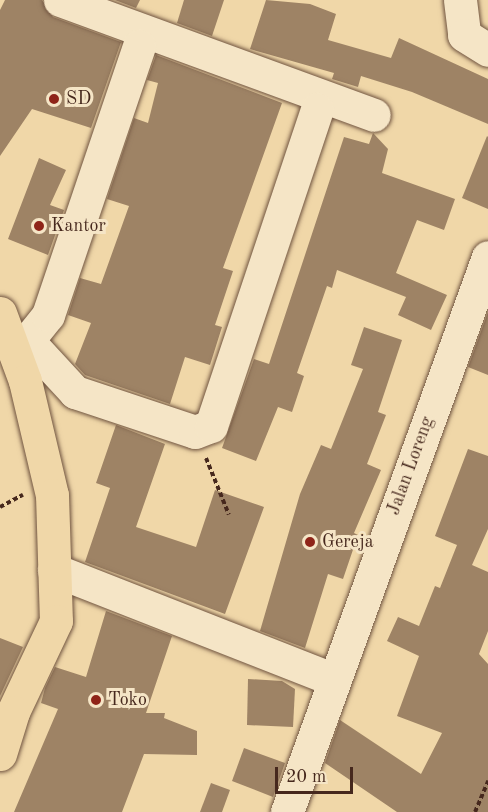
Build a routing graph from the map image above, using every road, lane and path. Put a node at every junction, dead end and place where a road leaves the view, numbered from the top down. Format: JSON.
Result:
{"nodes":[{"id":1,"x":60,"y":0,"type":"edge"},
{"id":2,"x":460,"y":0,"type":"edge"},
{"id":3,"x":139,"y":46,"type":"dead end"},
{"id":4,"x":488,"y":50,"type":"edge"},
{"id":5,"x":317,"y":108,"type":"dead end"},
{"id":6,"x":374,"y":115,"type":"dead end"},
{"id":7,"x":488,"y":257,"type":"edge"},
{"id":8,"x":0,"y":313,"type":"edge"},
{"id":9,"x":21,"y":348,"type":"junction"},
{"id":10,"x":195,"y":432,"type":"junction"},
{"id":11,"x":229,"y":515,"type":"dead end"},
{"id":12,"x":54,"y":570,"type":"junction"},
{"id":13,"x":332,"y":679,"type":"junction"},
{"id":14,"x":0,"y":754,"type":"edge"},
{"id":15,"x":488,"y":781,"type":"edge"},
{"id":16,"x":287,"y":812,"type":"edge"},
{"id":17,"x":475,"y":812,"type":"edge"}],
"edges":[{"from":1,"to":6,"type":"street"},
{"from":2,"to":4,"type":"street"},
{"from":3,"to":9,"type":"street"},
{"from":5,"to":10,"type":"street"},
{"from":7,"to":13,"type":"street","name":"Jalan Loreng"},
{"from":8,"to":9,"type":"highway"},
{"from":9,"to":10,"type":"street"},
{"from":9,"to":12,"type":"highway"},
{"from":10,"to":11,"type":"path"},
{"from":12,"to":13,"type":"street"},
{"from":12,"to":14,"type":"highway"},
{"from":13,"to":16,"type":"street","name":"Jalan Loreng"},
{"from":15,"to":17,"type":"path"}]}
